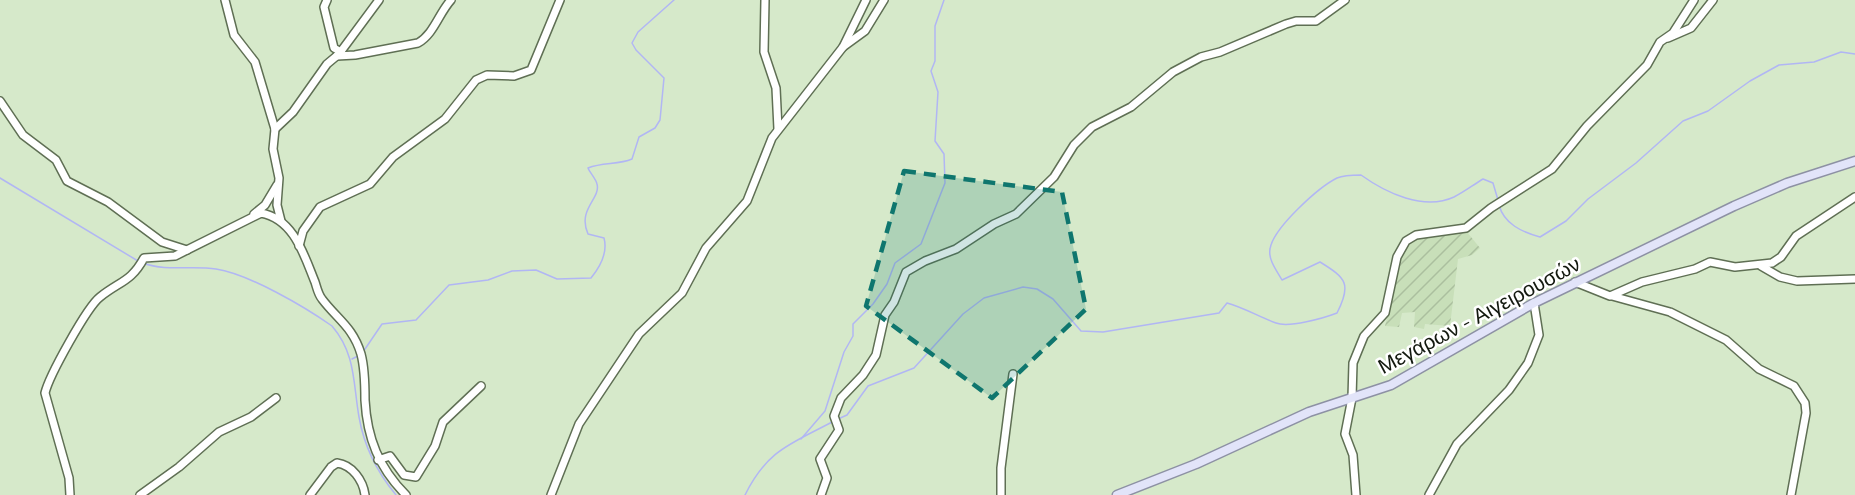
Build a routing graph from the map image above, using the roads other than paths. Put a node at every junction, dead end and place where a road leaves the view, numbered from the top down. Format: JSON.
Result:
{"nodes":[{"id":1,"x":225,"y":0,"type":"edge"},
{"id":2,"x":327,"y":0,"type":"edge"},
{"id":3,"x":378,"y":0,"type":"edge"},
{"id":4,"x":451,"y":0,"type":"edge"},
{"id":5,"x":560,"y":0,"type":"edge"},
{"id":6,"x":765,"y":0,"type":"edge"},
{"id":7,"x":866,"y":0,"type":"edge"},
{"id":8,"x":884,"y":0,"type":"edge"},
{"id":9,"x":1345,"y":0,"type":"edge"},
{"id":10,"x":1694,"y":0,"type":"edge"},
{"id":11,"x":1713,"y":0,"type":"edge"},
{"id":12,"x":1668,"y":38,"type":"junction"},
{"id":13,"x":843,"y":47,"type":"junction"},
{"id":14,"x":339,"y":54,"type":"junction"},
{"id":15,"x":0,"y":101,"type":"edge"},
{"id":16,"x":275,"y":129,"type":"junction"},
{"id":17,"x":778,"y":129,"type":"junction"},
{"id":18,"x":1855,"y":161,"type":"edge"},
{"id":19,"x":279,"y":183,"type":"junction"},
{"id":20,"x":1855,"y":197,"type":"edge"},
{"id":21,"x":252,"y":215,"type":"junction"},
{"id":22,"x":280,"y":220,"type":"junction"},
{"id":23,"x":299,"y":246,"type":"junction"},
{"id":24,"x":187,"y":250,"type":"junction"},
{"id":25,"x":1761,"y":266,"type":"junction"},
{"id":26,"x":1855,"y":279,"type":"edge"},
{"id":27,"x":1575,"y":282,"type":"junction"},
{"id":28,"x":1612,"y":296,"type":"junction"},
{"id":29,"x":1534,"y":303,"type":"junction"},
{"id":30,"x":1013,"y":374,"type":"dead end"},
{"id":31,"x":482,"y":386,"type":"dead end"},
{"id":32,"x":1352,"y":398,"type":"junction"},
{"id":33,"x":276,"y":399,"type":"dead end"},
{"id":34,"x":378,"y":459,"type":"junction"},
{"id":35,"x":1135,"y":492,"type":"edge"},
{"id":36,"x":823,"y":493,"type":"edge"},
{"id":37,"x":70,"y":495,"type":"edge"},
{"id":38,"x":140,"y":495,"type":"edge"},
{"id":39,"x":310,"y":495,"type":"edge"},
{"id":40,"x":365,"y":495,"type":"edge"},
{"id":41,"x":406,"y":495,"type":"edge"},
{"id":42,"x":551,"y":495,"type":"edge"},
{"id":43,"x":832,"y":495,"type":"edge"},
{"id":44,"x":1001,"y":495,"type":"edge"},
{"id":45,"x":1117,"y":495,"type":"edge"},
{"id":46,"x":1356,"y":495,"type":"edge"},
{"id":47,"x":1429,"y":495,"type":"edge"},
{"id":48,"x":1791,"y":495,"type":"edge"}],
"edges":[{"from":1,"to":16,"type":"street"},
{"from":2,"to":14,"type":"street"},
{"from":3,"to":14,"type":"street"},
{"from":4,"to":14,"type":"street"},
{"from":5,"to":23,"type":"street"},
{"from":6,"to":17,"type":"street"},
{"from":7,"to":13,"type":"street"},
{"from":8,"to":13,"type":"street"},
{"from":9,"to":36,"type":"street"},
{"from":10,"to":12,"type":"street"},
{"from":11,"to":12,"type":"street"},
{"from":12,"to":32,"type":"street"},
{"from":13,"to":17,"type":"street"},
{"from":14,"to":16,"type":"street"},
{"from":15,"to":24,"type":"street"},
{"from":16,"to":19,"type":"street"},
{"from":17,"to":42,"type":"street"},
{"from":18,"to":27,"type":"main road","name":"Μεγάρων - Αιγειρουσών"},
{"from":19,"to":21,"type":"street"},
{"from":19,"to":22,"type":"street"},
{"from":20,"to":25,"type":"street"},
{"from":21,"to":22,"type":"street"},
{"from":21,"to":24,"type":"street"},
{"from":22,"to":23,"type":"street"},
{"from":23,"to":34,"type":"street"},
{"from":24,"to":37,"type":"street"},
{"from":25,"to":26,"type":"street"},
{"from":25,"to":28,"type":"street"},
{"from":27,"to":28,"type":"street"},
{"from":27,"to":29,"type":"main road","name":"Μεγάρων - Αιγειρουσών"},
{"from":28,"to":48,"type":"street"},
{"from":29,"to":32,"type":"main road","name":"Μεγάρων - Αιγειρουσών"},
{"from":29,"to":47,"type":"street"},
{"from":30,"to":44,"type":"street"},
{"from":31,"to":34,"type":"street"},
{"from":32,"to":35,"type":"main road","name":"Μεγάρων - Αιγειρουσών"},
{"from":32,"to":46,"type":"street"},
{"from":33,"to":38,"type":"street"},
{"from":34,"to":41,"type":"street"},
{"from":35,"to":45,"type":"main road","name":"Μεγάρων - Αιγειρουσών"},
{"from":36,"to":43,"type":"street"},
{"from":39,"to":40,"type":"street"}]}
